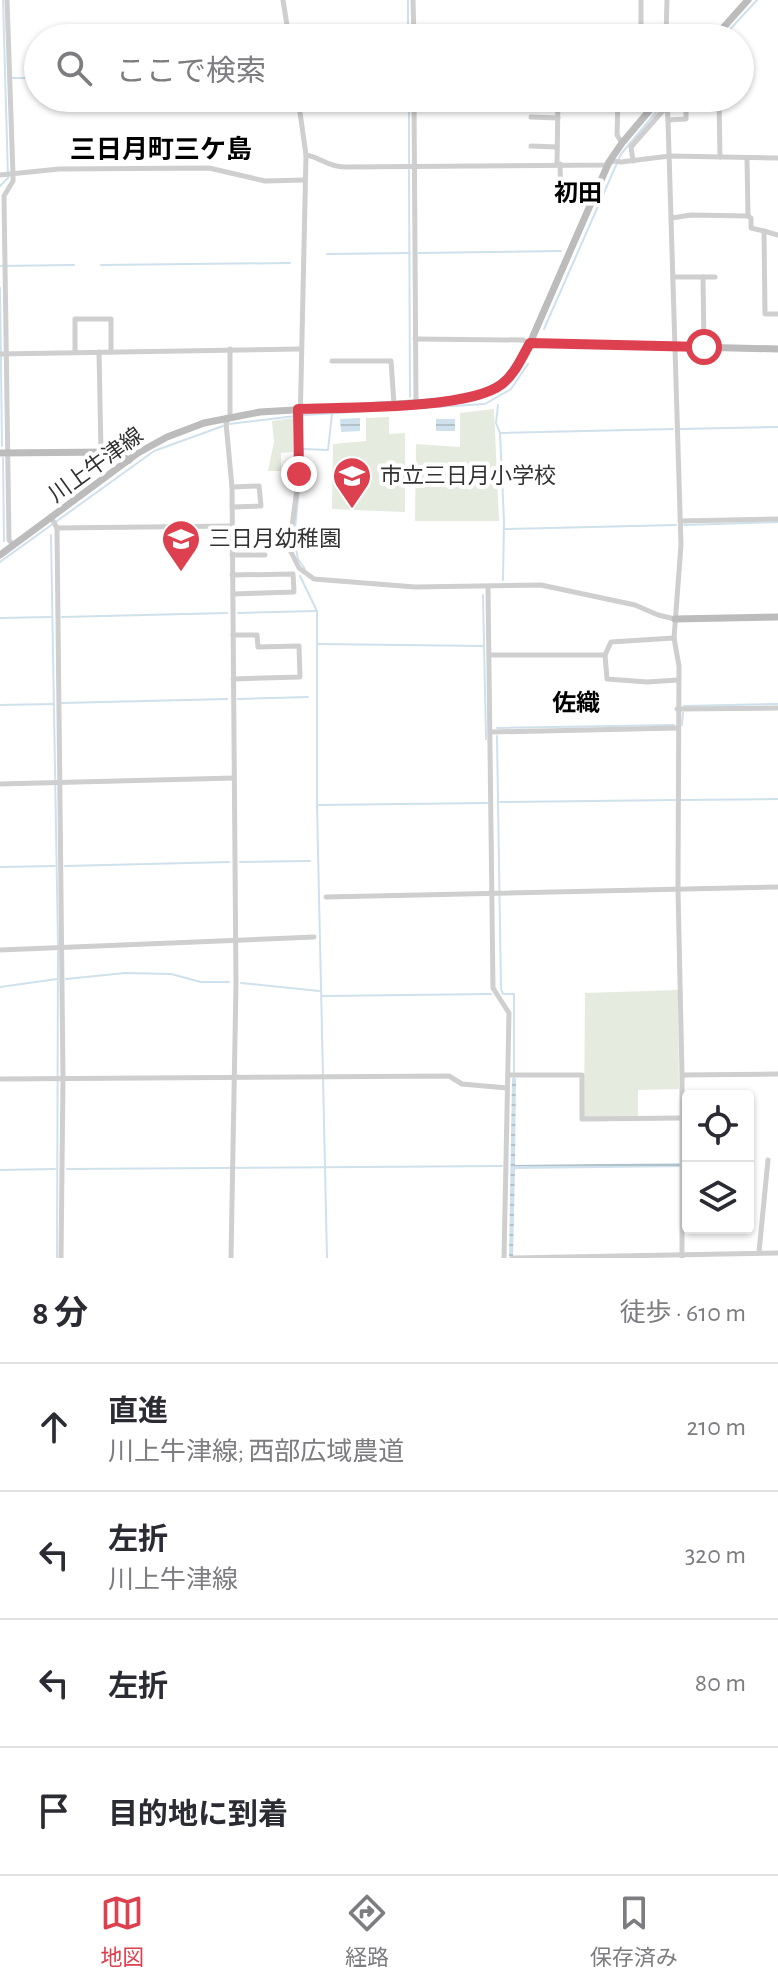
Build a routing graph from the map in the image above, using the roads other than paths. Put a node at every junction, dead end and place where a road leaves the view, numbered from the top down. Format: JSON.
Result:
{"nodes":[{"id":1,"x":7,"y":0,"type":"edge"},
{"id":2,"x":283,"y":0,"type":"edge"},
{"id":3,"x":413,"y":0,"type":"edge"},
{"id":4,"x":641,"y":0,"type":"edge"},
{"id":5,"x":667,"y":0,"type":"edge"},
{"id":6,"x":748,"y":0,"type":"edge"},
{"id":7,"x":287,"y":24,"type":"edge"},
{"id":8,"x":414,"y":24,"type":"edge"},
{"id":9,"x":641,"y":24,"type":"edge"},
{"id":10,"x":666,"y":24,"type":"edge"},
{"id":11,"x":727,"y":24,"type":"edge"},
{"id":12,"x":300,"y":112,"type":"edge"},
{"id":13,"x":413,"y":112,"type":"edge"},
{"id":14,"x":558,"y":112,"type":"edge"},
{"id":15,"x":618,"y":112,"type":"edge"},
{"id":16,"x":648,"y":112,"type":"edge"},
{"id":17,"x":661,"y":112,"type":"edge"},
{"id":18,"x":667,"y":112,"type":"edge"},
{"id":19,"x":686,"y":112,"type":"edge"},
{"id":20,"x":719,"y":112,"type":"edge"},
{"id":21,"x":531,"y":117,"type":"dead end"},
{"id":22,"x":558,"y":118,"type":"junction"},
{"id":23,"x":668,"y":120,"type":"junction"},
{"id":24,"x":622,"y":143,"type":"junction"},
{"id":25,"x":531,"y":146,"type":"dead end"},
{"id":26,"x":557,"y":147,"type":"junction"},
{"id":27,"x":306,"y":155,"type":"junction"},
{"id":28,"x":670,"y":156,"type":"junction"},
{"id":29,"x":720,"y":157,"type":"junction"},
{"id":30,"x":747,"y":158,"type":"junction"},
{"id":31,"x":778,"y":158,"type":"edge"},
{"id":32,"x":633,"y":161,"type":"junction"},
{"id":33,"x":615,"y":162,"type":"junction"},
{"id":34,"x":559,"y":164,"type":"junction"},
{"id":35,"x":410,"y":165,"type":"junction"},
{"id":36,"x":2,"y":175,"type":"edge"},
{"id":37,"x":13,"y":175,"type":"junction"},
{"id":38,"x":305,"y":180,"type":"junction"},
{"id":39,"x":561,"y":204,"type":"dead end"},
{"id":40,"x":748,"y":216,"type":"junction"},
{"id":41,"x":672,"y":218,"type":"junction"},
{"id":42,"x":764,"y":231,"type":"junction"},
{"id":43,"x":778,"y":235,"type":"edge"},
{"id":44,"x":673,"y":277,"type":"junction"},
{"id":45,"x":703,"y":277,"type":"junction"},
{"id":46,"x":715,"y":277,"type":"dead end"},
{"id":47,"x":778,"y":314,"type":"edge"},
{"id":48,"x":415,"y":339,"type":"junction"},
{"id":49,"x":530,"y":343,"type":"junction"},
{"id":50,"x":675,"y":347,"type":"junction"},
{"id":51,"x":704,"y":347,"type":"junction"},
{"id":52,"x":230,"y":349,"type":"junction"},
{"id":53,"x":299,"y":349,"type":"junction"},
{"id":54,"x":778,"y":349,"type":"edge"},
{"id":55,"x":75,"y":352,"type":"junction"},
{"id":56,"x":99,"y":352,"type":"junction"},
{"id":57,"x":111,"y":352,"type":"junction"},
{"id":58,"x":3,"y":354,"type":"edge"},
{"id":59,"x":332,"y":361,"type":"dead end"},
{"id":60,"x":416,"y":403,"type":"junction"},
{"id":61,"x":394,"y":404,"type":"junction"},
{"id":62,"x":298,"y":414,"type":"junction"},
{"id":63,"x":228,"y":423,"type":"junction"},
{"id":64,"x":101,"y":452,"type":"junction"},
{"id":65,"x":4,"y":453,"type":"edge"},
{"id":66,"x":129,"y":460,"type":"junction"},
{"id":67,"x":232,"y":487,"type":"junction"},
{"id":68,"x":232,"y":507,"type":"junction"},
{"id":69,"x":52,"y":519,"type":"junction"},
{"id":70,"x":778,"y":519,"type":"edge"},
{"id":71,"x":680,"y":521,"type":"junction"},
{"id":72,"x":231,"y":526,"type":"junction"},
{"id":73,"x":57,"y":528,"type":"junction"},
{"id":74,"x":232,"y":535,"type":"junction"},
{"id":75,"x":290,"y":541,"type":"junction"},
{"id":76,"x":13,"y":546,"type":"junction"},
{"id":77,"x":0,"y":555,"type":"edge"},
{"id":78,"x":232,"y":555,"type":"junction"},
{"id":79,"x":265,"y":555,"type":"dead end"},
{"id":80,"x":232,"y":575,"type":"junction"},
{"id":81,"x":488,"y":587,"type":"junction"},
{"id":82,"x":233,"y":594,"type":"junction"},
{"id":83,"x":778,"y":617,"type":"edge"},
{"id":84,"x":675,"y":619,"type":"junction"},
{"id":85,"x":233,"y":635,"type":"junction"},
{"id":86,"x":674,"y":638,"type":"junction"},
{"id":87,"x":490,"y":655,"type":"junction"},
{"id":88,"x":605,"y":655,"type":"junction"},
{"id":89,"x":233,"y":679,"type":"junction"},
{"id":90,"x":679,"y":680,"type":"junction"},
{"id":91,"x":778,"y":708,"type":"edge"},
{"id":92,"x":677,"y":709,"type":"junction"},
{"id":93,"x":678,"y":728,"type":"junction"},
{"id":94,"x":491,"y":732,"type":"junction"},
{"id":95,"x":234,"y":778,"type":"junction"},
{"id":96,"x":55,"y":782,"type":"junction"},
{"id":97,"x":0,"y":784,"type":"edge"},
{"id":98,"x":778,"y":887,"type":"edge"},
{"id":99,"x":678,"y":889,"type":"junction"},
{"id":100,"x":493,"y":893,"type":"junction"},
{"id":101,"x":326,"y":897,"type":"dead end"},
{"id":102,"x":314,"y":937,"type":"dead end"},
{"id":103,"x":235,"y":939,"type":"junction"},
{"id":104,"x":58,"y":947,"type":"junction"},
{"id":105,"x":0,"y":950,"type":"edge"},
{"id":106,"x":778,"y":1074,"type":"edge"},
{"id":107,"x":234,"y":1075,"type":"junction"},
{"id":108,"x":508,"y":1075,"type":"junction"},
{"id":109,"x":682,"y":1075,"type":"junction"},
{"id":110,"x":63,"y":1078,"type":"junction"},
{"id":111,"x":0,"y":1079,"type":"edge"},
{"id":112,"x":507,"y":1088,"type":"junction"},
{"id":113,"x":682,"y":1090,"type":"edge"},
{"id":114,"x":682,"y":1118,"type":"edge"},
{"id":115,"x":682,"y":1162,"type":"edge"},
{"id":116,"x":768,"y":1164,"type":"dead end"},
{"id":117,"x":778,"y":1253,"type":"edge"},
{"id":118,"x":754,"y":1254,"type":"edge"},
{"id":119,"x":649,"y":1256,"type":"edge"},
{"id":120,"x":682,"y":1256,"type":"edge"},
{"id":121,"x":61,"y":1258,"type":"edge"},
{"id":122,"x":231,"y":1258,"type":"edge"},
{"id":123,"x":504,"y":1258,"type":"edge"},
{"id":124,"x":515,"y":1258,"type":"edge"}],
"edges":[{"from":1,"to":37,"type":"street"},
{"from":2,"to":7,"type":"street"},
{"from":3,"to":8,"type":"street"},
{"from":4,"to":9,"type":"street"},
{"from":5,"to":10,"type":"street"},
{"from":6,"to":11,"type":"main road"},
{"from":12,"to":27,"type":"street"},
{"from":13,"to":35,"type":"street"},
{"from":14,"to":22,"type":"street"},
{"from":15,"to":24,"type":"street"},
{"from":16,"to":24,"type":"main road","name":"川上牛津線"},
{"from":17,"to":32,"type":"street"},
{"from":18,"to":23,"type":"street"},
{"from":19,"to":23,"type":"street"},
{"from":20,"to":29,"type":"street"},
{"from":21,"to":22,"type":"street"},
{"from":22,"to":26,"type":"street"},
{"from":23,"to":28,"type":"street"},
{"from":24,"to":33,"type":"main road","name":"川上牛津線"},
{"from":25,"to":26,"type":"street"},
{"from":26,"to":34,"type":"street"},
{"from":27,"to":35,"type":"street"},
{"from":27,"to":38,"type":"street"},
{"from":28,"to":29,"type":"street"},
{"from":28,"to":32,"type":"street"},
{"from":28,"to":41,"type":"street"},
{"from":29,"to":30,"type":"street"},
{"from":30,"to":31,"type":"street"},
{"from":30,"to":40,"type":"street"},
{"from":32,"to":33,"type":"street"},
{"from":33,"to":34,"type":"street"},
{"from":33,"to":49,"type":"main road","name":"川上牛津線"},
{"from":34,"to":35,"type":"street"},
{"from":34,"to":39,"type":"street"},
{"from":35,"to":48,"type":"street"},
{"from":36,"to":37,"type":"street"},
{"from":37,"to":38,"type":"street"},
{"from":37,"to":58,"type":"street"},
{"from":38,"to":53,"type":"street"},
{"from":40,"to":41,"type":"street"},
{"from":40,"to":42,"type":"street"},
{"from":41,"to":44,"type":"street"},
{"from":42,"to":43,"type":"street"},
{"from":42,"to":47,"type":"street"},
{"from":44,"to":45,"type":"street"},
{"from":44,"to":50,"type":"street"},
{"from":45,"to":46,"type":"street"},
{"from":45,"to":51,"type":"street"},
{"from":48,"to":49,"type":"street"},
{"from":48,"to":60,"type":"street"},
{"from":49,"to":50,"type":"main road"},
{"from":49,"to":60,"type":"main road","name":"川上牛津線"},
{"from":50,"to":51,"type":"main road"},
{"from":50,"to":71,"type":"street"},
{"from":51,"to":54,"type":"main road"},
{"from":52,"to":53,"type":"street"},
{"from":52,"to":57,"type":"street"},
{"from":52,"to":63,"type":"street"},
{"from":53,"to":62,"type":"street"},
{"from":55,"to":56,"type":"street"},
{"from":55,"to":57,"type":"street"},
{"from":55,"to":58,"type":"street"},
{"from":56,"to":57,"type":"street"},
{"from":56,"to":64,"type":"street"},
{"from":58,"to":65,"type":"street"},
{"from":59,"to":61,"type":"street"},
{"from":60,"to":61,"type":"main road","name":"川上牛津線"},
{"from":61,"to":62,"type":"main road","name":"川上牛津線"},
{"from":62,"to":63,"type":"main road","name":"川上牛津線"},
{"from":62,"to":75,"type":"street"},
{"from":63,"to":66,"type":"main road","name":"川上牛津線"},
{"from":63,"to":67,"type":"street"},
{"from":64,"to":65,"type":"main road"},
{"from":64,"to":66,"type":"main road"},
{"from":65,"to":76,"type":"street"},
{"from":66,"to":69,"type":"main road","name":"川上牛津線"},
{"from":67,"to":68,"type":"street"},
{"from":67,"to":68,"type":"street"},
{"from":68,"to":72,"type":"street"},
{"from":69,"to":73,"type":"street"},
{"from":69,"to":76,"type":"main road","name":"川上牛津線"},
{"from":70,"to":71,"type":"street"},
{"from":71,"to":84,"type":"street"},
{"from":72,"to":73,"type":"street"},
{"from":72,"to":74,"type":"street"},
{"from":73,"to":96,"type":"street"},
{"from":74,"to":75,"type":"street"},
{"from":74,"to":78,"type":"street"},
{"from":75,"to":81,"type":"street"},
{"from":76,"to":77,"type":"main road","name":"川上牛津線"},
{"from":78,"to":79,"type":"street"},
{"from":78,"to":80,"type":"street"},
{"from":80,"to":82,"type":"street"},
{"from":80,"to":82,"type":"street"},
{"from":81,"to":84,"type":"street"},
{"from":81,"to":87,"type":"street"},
{"from":82,"to":85,"type":"street"},
{"from":83,"to":84,"type":"main road"},
{"from":84,"to":86,"type":"street"},
{"from":85,"to":89,"type":"street"},
{"from":85,"to":89,"type":"street"},
{"from":86,"to":88,"type":"street"},
{"from":86,"to":90,"type":"street"},
{"from":87,"to":88,"type":"street"},
{"from":87,"to":94,"type":"street"},
{"from":88,"to":90,"type":"street"},
{"from":89,"to":95,"type":"street"},
{"from":90,"to":92,"type":"street"},
{"from":91,"to":92,"type":"street"},
{"from":92,"to":93,"type":"street"},
{"from":93,"to":94,"type":"street"},
{"from":93,"to":99,"type":"street"},
{"from":94,"to":100,"type":"street"},
{"from":95,"to":96,"type":"street"},
{"from":95,"to":103,"type":"street"},
{"from":96,"to":97,"type":"street"},
{"from":96,"to":104,"type":"street"},
{"from":98,"to":99,"type":"street"},
{"from":99,"to":100,"type":"street"},
{"from":99,"to":109,"type":"street"},
{"from":100,"to":101,"type":"street"},
{"from":100,"to":108,"type":"street"},
{"from":102,"to":103,"type":"street"},
{"from":103,"to":104,"type":"street"},
{"from":103,"to":107,"type":"street"},
{"from":104,"to":105,"type":"street"},
{"from":104,"to":110,"type":"street"},
{"from":106,"to":109,"type":"street"},
{"from":107,"to":110,"type":"street"},
{"from":107,"to":112,"type":"street"},
{"from":107,"to":122,"type":"street"},
{"from":108,"to":112,"type":"street"},
{"from":108,"to":114,"type":"street"},
{"from":109,"to":113,"type":"street"},
{"from":110,"to":111,"type":"street"},
{"from":110,"to":121,"type":"street"},
{"from":112,"to":123,"type":"street"},
{"from":115,"to":120,"type":"street"},
{"from":116,"to":118,"type":"street"},
{"from":117,"to":118,"type":"street"},
{"from":118,"to":120,"type":"street"},
{"from":119,"to":120,"type":"street"},
{"from":119,"to":124,"type":"street"}]}
